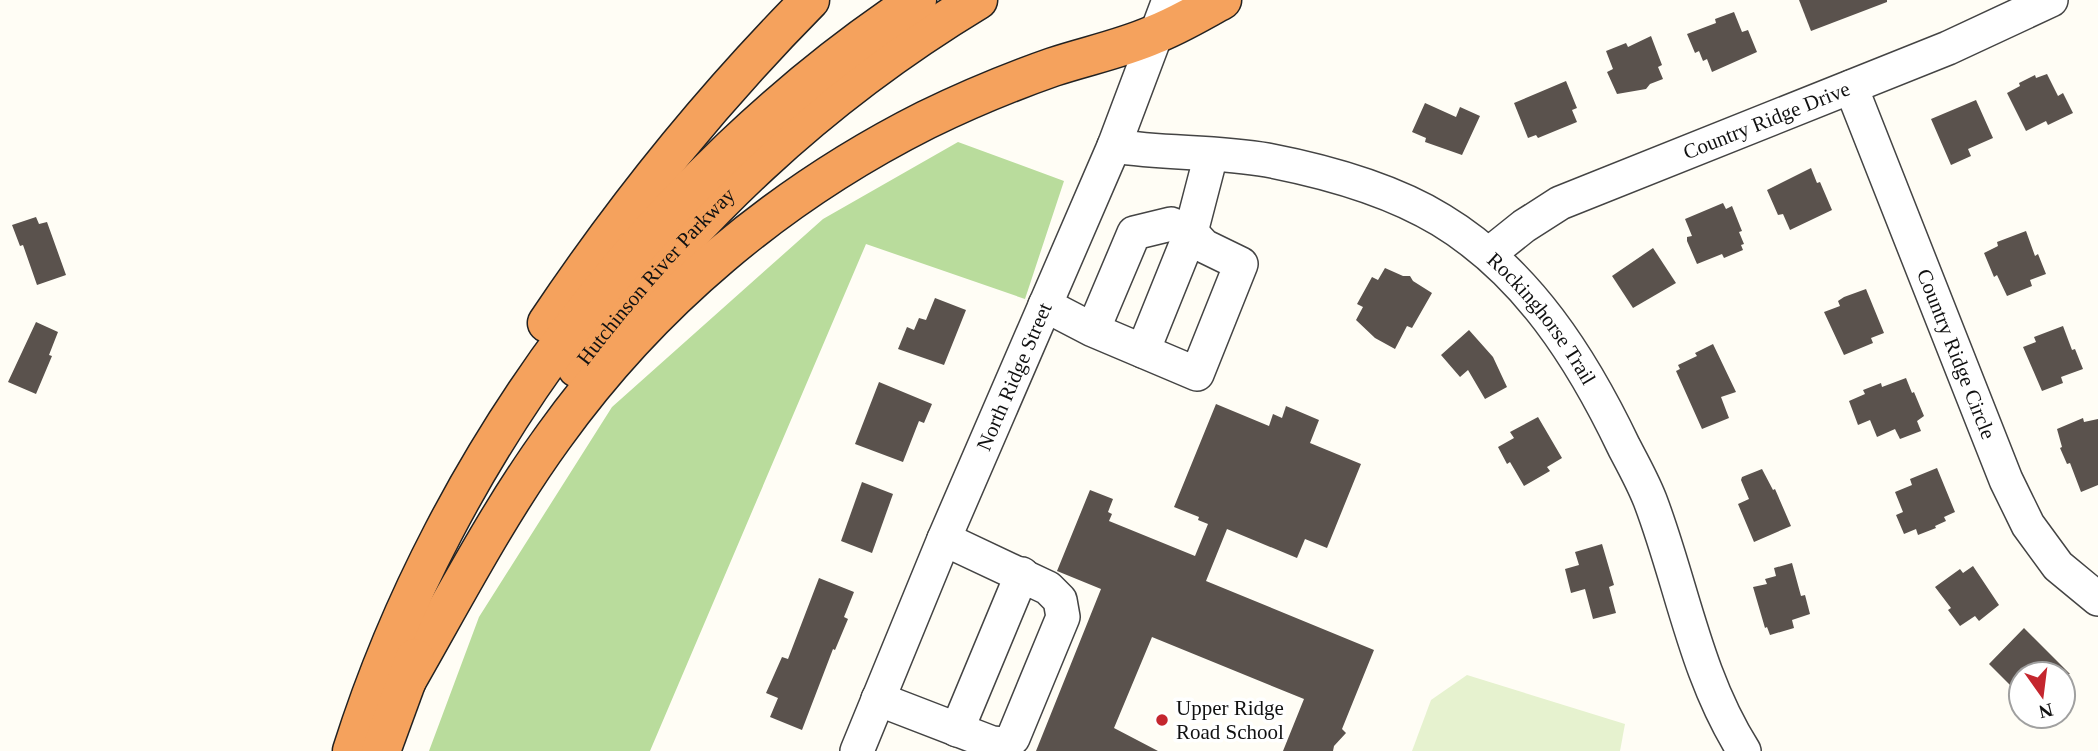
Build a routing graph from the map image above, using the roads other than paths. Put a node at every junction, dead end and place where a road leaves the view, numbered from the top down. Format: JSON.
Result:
{"nodes":[{"id":1,"x":810,"y":0,"type":"edge"},
{"id":2,"x":917,"y":0,"type":"edge"},
{"id":3,"x":978,"y":0,"type":"edge"},
{"id":4,"x":1222,"y":0,"type":"edge"},
{"id":5,"x":2050,"y":0,"type":"edge"},
{"id":6,"x":1163,"y":17,"type":"edge"},
{"id":7,"x":1851,"y":87,"type":"junction"},
{"id":8,"x":1114,"y":146,"type":"junction"},
{"id":9,"x":1211,"y":155,"type":"junction"},
{"id":10,"x":1191,"y":232,"type":"junction"},
{"id":11,"x":1489,"y":254,"type":"junction"},
{"id":12,"x":1045,"y":305,"type":"junction"},
{"id":13,"x":1093,"y":330,"type":"junction"},
{"id":14,"x":1143,"y":351,"type":"junction"},
{"id":15,"x":944,"y":539,"type":"junction"},
{"id":16,"x":1022,"y":574,"type":"junction"},
{"id":17,"x":2098,"y":599,"type":"edge"},
{"id":18,"x":393,"y":676,"type":"junction"},
{"id":19,"x":878,"y":699,"type":"junction"},
{"id":20,"x":957,"y":730,"type":"junction"},
{"id":21,"x":352,"y":751,"type":"edge"},
{"id":22,"x":381,"y":751,"type":"edge"},
{"id":23,"x":857,"y":751,"type":"edge"},
{"id":24,"x":1744,"y":751,"type":"edge"}],
"edges":[{"from":1,"to":18,"type":"highway"},
{"from":2,"to":18,"type":"highway","name":"Hutchinson River Parkway"},
{"from":3,"to":18,"type":"highway","name":"Hutchinson River Parkway"},
{"from":4,"to":6,"type":"highway"},
{"from":5,"to":7,"type":"street","name":"Country Ridge Drive"},
{"from":6,"to":8,"type":"street","name":"North Ridge Street"},
{"from":6,"to":18,"type":"highway"},
{"from":7,"to":11,"type":"street","name":"Country Ridge Drive"},
{"from":7,"to":17,"type":"street","name":"Country Ridge Circle"},
{"from":8,"to":9,"type":"street","name":"Rockinghorse Trail"},
{"from":8,"to":12,"type":"street","name":"North Ridge Street"},
{"from":9,"to":10,"type":"street"},
{"from":9,"to":11,"type":"street","name":"Rockinghorse Trail"},
{"from":10,"to":13,"type":"street"},
{"from":10,"to":14,"type":"street"},
{"from":10,"to":14,"type":"street"},
{"from":11,"to":24,"type":"street","name":"Rockinghorse Trail"},
{"from":12,"to":13,"type":"street"},
{"from":12,"to":15,"type":"street","name":"North Ridge Street"},
{"from":13,"to":14,"type":"street"},
{"from":15,"to":16,"type":"street"},
{"from":15,"to":19,"type":"street","name":"North Ridge Street"},
{"from":16,"to":20,"type":"street"},
{"from":16,"to":20,"type":"street"},
{"from":18,"to":21,"type":"highway","name":"Hutchinson River Parkway"},
{"from":18,"to":22,"type":"highway","name":"Hutchinson River Parkway"},
{"from":19,"to":20,"type":"street"},
{"from":19,"to":23,"type":"street","name":"North Ridge Street"}]}
